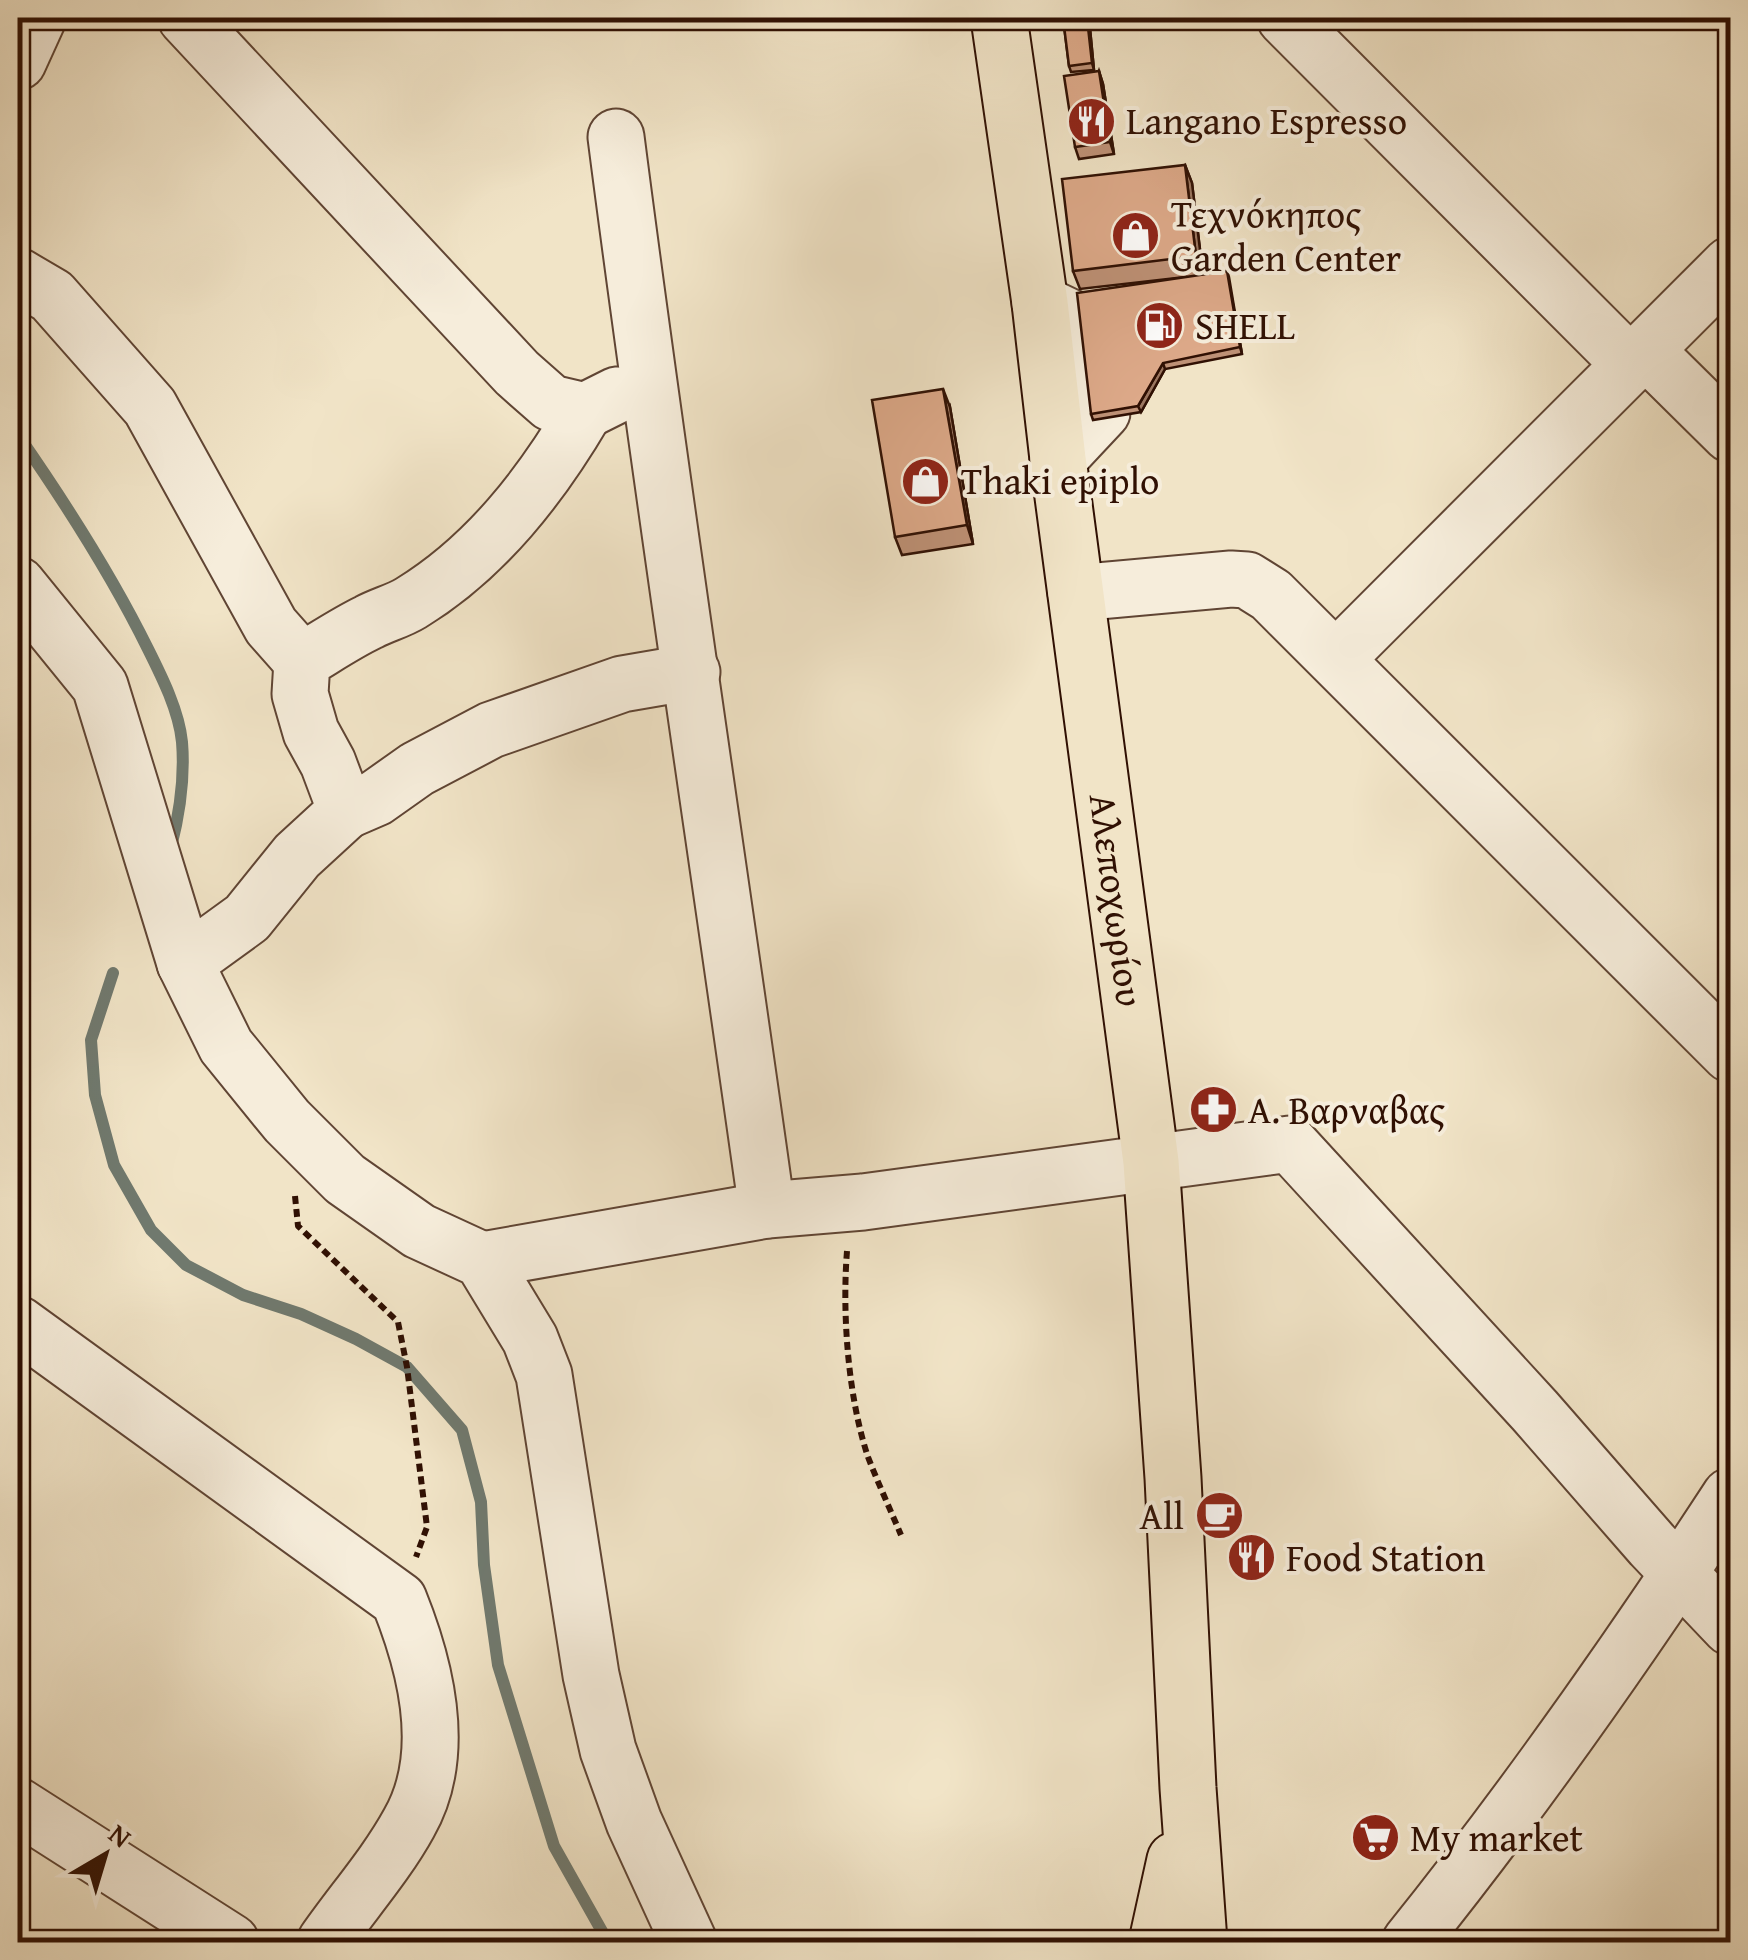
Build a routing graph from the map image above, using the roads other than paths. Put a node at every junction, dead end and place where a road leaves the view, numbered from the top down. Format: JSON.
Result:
{"nodes":[{"id":1,"x":38,"y":18,"type":"edge"},
{"id":2,"x":186,"y":18,"type":"edge"},
{"id":3,"x":999,"y":18,"type":"edge"},
{"id":4,"x":1305,"y":24,"type":"edge"},
{"id":5,"x":18,"y":62,"type":"edge"},
{"id":6,"x":616,"y":137,"type":"dead end"},
{"id":7,"x":1730,"y":265,"type":"edge"},
{"id":8,"x":18,"y":276,"type":"edge"},
{"id":9,"x":1638,"y":357,"type":"junction"},
{"id":10,"x":648,"y":383,"type":"junction"},
{"id":11,"x":585,"y":411,"type":"junction"},
{"id":12,"x":1730,"y":434,"type":"edge"},
{"id":13,"x":18,"y":584,"type":"edge"},
{"id":14,"x":1076,"y":593,"type":"junction"},
{"id":15,"x":1336,"y":659,"type":"junction"},
{"id":16,"x":302,"y":661,"type":"junction"},
{"id":17,"x":692,"y":672,"type":"junction"},
{"id":18,"x":346,"y":811,"type":"junction"},
{"id":19,"x":185,"y":963,"type":"junction"},
{"id":20,"x":1730,"y":1054,"type":"edge"},
{"id":21,"x":1151,"y":1162,"type":"junction"},
{"id":22,"x":767,"y":1210,"type":"junction"},
{"id":23,"x":482,"y":1260,"type":"junction"},
{"id":24,"x":18,"y":1324,"type":"edge"},
{"id":25,"x":1730,"y":1496,"type":"edge"},
{"id":26,"x":1680,"y":1574,"type":"junction"},
{"id":27,"x":1730,"y":1626,"type":"edge"},
{"id":28,"x":1188,"y":1788,"type":"junction"},
{"id":29,"x":18,"y":1806,"type":"edge"},
{"id":30,"x":231,"y":1942,"type":"edge"},
{"id":31,"x":325,"y":1942,"type":"edge"},
{"id":32,"x":689,"y":1942,"type":"edge"},
{"id":33,"x":1157,"y":1942,"type":"edge"},
{"id":34,"x":1199,"y":1942,"type":"edge"},
{"id":35,"x":1410,"y":1942,"type":"edge"}],
"edges":[{"from":1,"to":5,"type":"street"},
{"from":2,"to":11,"type":"street"},
{"from":3,"to":14,"type":"main road","name":"Αλεποχωρίου"},
{"from":4,"to":9,"type":"street"},
{"from":6,"to":10,"type":"street"},
{"from":7,"to":9,"type":"street"},
{"from":8,"to":16,"type":"street"},
{"from":9,"to":12,"type":"street"},
{"from":9,"to":15,"type":"street"},
{"from":10,"to":11,"type":"street"},
{"from":10,"to":17,"type":"street"},
{"from":11,"to":16,"type":"street"},
{"from":13,"to":19,"type":"street"},
{"from":14,"to":15,"type":"street"},
{"from":14,"to":21,"type":"main road","name":"Αλεποχωρίου"},
{"from":15,"to":20,"type":"street"},
{"from":16,"to":18,"type":"street"},
{"from":17,"to":18,"type":"street"},
{"from":17,"to":22,"type":"street"},
{"from":18,"to":19,"type":"street"},
{"from":19,"to":23,"type":"street"},
{"from":21,"to":22,"type":"street"},
{"from":21,"to":26,"type":"street"},
{"from":21,"to":28,"type":"main road","name":"Αλεποχωρίου"},
{"from":22,"to":23,"type":"street"},
{"from":23,"to":32,"type":"street"},
{"from":24,"to":31,"type":"street"},
{"from":25,"to":26,"type":"street"},
{"from":26,"to":27,"type":"street"},
{"from":26,"to":35,"type":"street"},
{"from":28,"to":33,"type":"main road","name":"Αλεποχωρίου"},
{"from":28,"to":34,"type":"main road","name":"Αλεποχωρίου"},
{"from":29,"to":30,"type":"street"}]}
